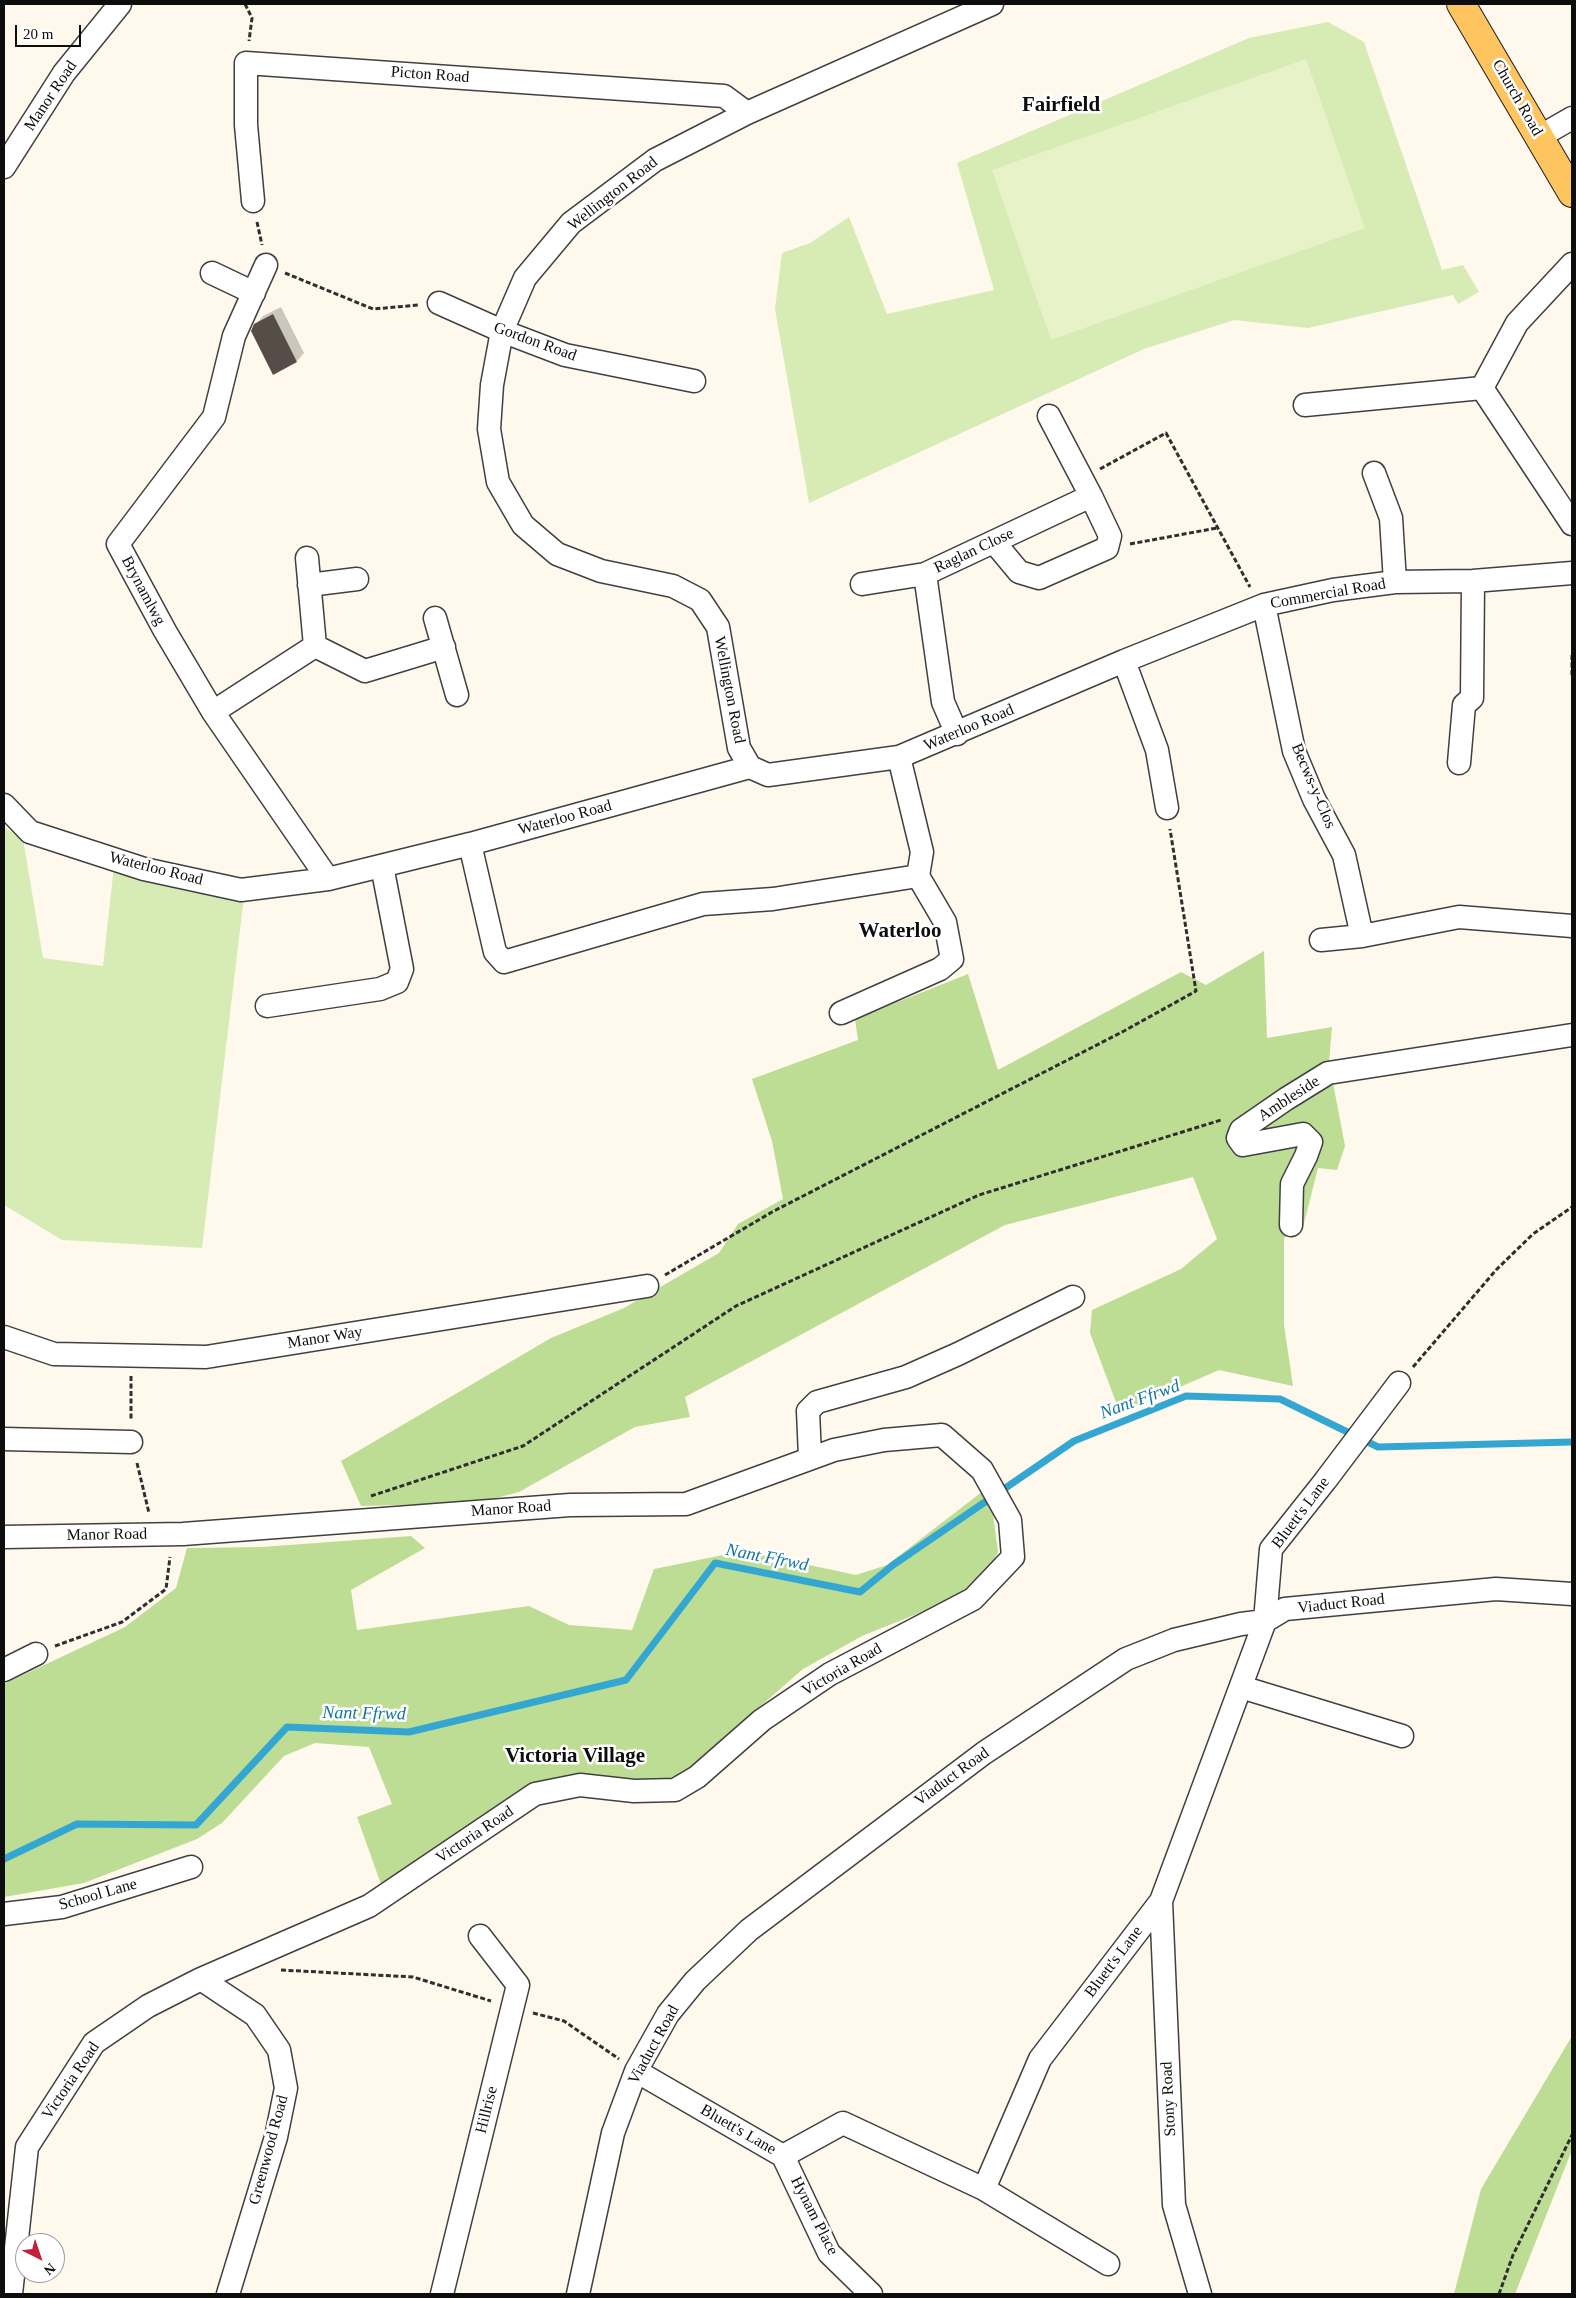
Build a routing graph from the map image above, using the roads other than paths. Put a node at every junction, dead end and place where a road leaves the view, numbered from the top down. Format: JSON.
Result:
{"nodes":[{"id":1,"x":120,"y":4,"type":"edge"},
{"id":2,"x":992,"y":4,"type":"edge"},
{"id":3,"x":1461,"y":4,"type":"edge"},
{"id":4,"x":747,"y":113,"type":"junction"},
{"id":5,"x":1572,"y":118,"type":"edge"},
{"id":6,"x":1540,"y":137,"type":"junction"},
{"id":7,"x":4,"y":167,"type":"edge"},
{"id":8,"x":1572,"y":193,"type":"edge"},
{"id":9,"x":253,"y":201,"type":"road end"},
{"id":10,"x":1572,"y":264,"type":"edge"},
{"id":11,"x":266,"y":265,"type":"road end"},
{"id":12,"x":212,"y":273,"type":"dead end"},
{"id":13,"x":254,"y":293,"type":"junction"},
{"id":14,"x":438,"y":303,"type":"road end"},
{"id":15,"x":502,"y":331,"type":"junction"},
{"id":16,"x":694,"y":381,"type":"dead end"},
{"id":17,"x":1482,"y":388,"type":"junction"},
{"id":18,"x":1305,"y":405,"type":"dead end"},
{"id":19,"x":1049,"y":416,"type":"dead end"},
{"id":20,"x":1374,"y":473,"type":"dead end"},
{"id":21,"x":1086,"y":487,"type":"junction"},
{"id":22,"x":1572,"y":524,"type":"edge"},
{"id":23,"x":994,"y":542,"type":"junction"},
{"id":24,"x":307,"y":558,"type":"dead end"},
{"id":25,"x":1572,"y":573,"type":"edge"},
{"id":26,"x":925,"y":574,"type":"junction"},
{"id":27,"x":357,"y":579,"type":"dead end"},
{"id":28,"x":1473,"y":581,"type":"junction"},
{"id":29,"x":1395,"y":582,"type":"junction"},
{"id":30,"x":862,"y":584,"type":"dead end"},
{"id":31,"x":310,"y":585,"type":"junction"},
{"id":32,"x":1264,"y":605,"type":"junction"},
{"id":33,"x":435,"y":618,"type":"dead end"},
{"id":34,"x":315,"y":646,"type":"junction"},
{"id":35,"x":444,"y":647,"type":"junction"},
{"id":36,"x":1124,"y":661,"type":"junction"},
{"id":37,"x":458,"y":695,"type":"dead end"},
{"id":38,"x":214,"y":712,"type":"junction"},
{"id":39,"x":957,"y":734,"type":"junction"},
{"id":40,"x":899,"y":757,"type":"junction"},
{"id":41,"x":1459,"y":763,"type":"dead end"},
{"id":42,"x":750,"y":767,"type":"junction"},
{"id":43,"x":4,"y":805,"type":"edge"},
{"id":44,"x":1167,"y":808,"type":"road end"},
{"id":45,"x":470,"y":844,"type":"junction"},
{"id":46,"x":382,"y":866,"type":"junction"},
{"id":47,"x":918,"y":876,"type":"junction"},
{"id":48,"x":328,"y":879,"type":"junction"},
{"id":49,"x":1572,"y":926,"type":"edge"},
{"id":50,"x":1362,"y":936,"type":"junction"},
{"id":51,"x":1321,"y":940,"type":"dead end"},
{"id":52,"x":266,"y":1006,"type":"dead end"},
{"id":53,"x":842,"y":1013,"type":"dead end"},
{"id":54,"x":1572,"y":1035,"type":"edge"},
{"id":55,"x":1290,"y":1226,"type":"dead end"},
{"id":56,"x":647,"y":1286,"type":"road end"},
{"id":57,"x":1073,"y":1297,"type":"dead end"},
{"id":58,"x":4,"y":1337,"type":"edge"},
{"id":59,"x":1399,"y":1383,"type":"road end"},
{"id":60,"x":4,"y":1439,"type":"edge"},
{"id":61,"x":131,"y":1442,"type":"dead end"},
{"id":62,"x":810,"y":1457,"type":"junction"},
{"id":63,"x":989,"y":1482,"type":"joint"},
{"id":64,"x":4,"y":1537,"type":"edge"},
{"id":65,"x":1572,"y":1594,"type":"edge"},
{"id":66,"x":1265,"y":1621,"type":"junction"},
{"id":67,"x":36,"y":1654,"type":"road end"},
{"id":68,"x":4,"y":1670,"type":"edge"},
{"id":69,"x":1241,"y":1687,"type":"junction"},
{"id":70,"x":1402,"y":1736,"type":"dead end"},
{"id":71,"x":191,"y":1867,"type":"dead end"},
{"id":72,"x":1160,"y":1901,"type":"junction"},
{"id":73,"x":4,"y":1914,"type":"edge"},
{"id":74,"x":480,"y":1936,"type":"dead end"},
{"id":75,"x":201,"y":1979,"type":"junction"},
{"id":76,"x":636,"y":2071,"type":"junction"},
{"id":77,"x":783,"y":2156,"type":"junction"},
{"id":78,"x":984,"y":2189,"type":"junction"},
{"id":79,"x":1108,"y":2264,"type":"dead end"},
{"id":80,"x":11,"y":2294,"type":"edge"},
{"id":81,"x":228,"y":2294,"type":"edge"},
{"id":82,"x":442,"y":2294,"type":"edge"},
{"id":83,"x":578,"y":2294,"type":"edge"},
{"id":84,"x":871,"y":2294,"type":"edge"},
{"id":85,"x":1200,"y":2294,"type":"edge"}],
"edges":[{"from":1,"to":7,"type":"street","name":"Manor Road"},
{"from":2,"to":4,"type":"street","name":"Wellington Road"},
{"from":3,"to":6,"type":"main road","name":"Church Road"},
{"from":4,"to":9,"type":"street","name":"Picton Road"},
{"from":4,"to":15,"type":"street","name":"Wellington Road"},
{"from":5,"to":6,"type":"street"},
{"from":6,"to":8,"type":"main road","name":"Church Road"},
{"from":10,"to":17,"type":"street"},
{"from":11,"to":13,"type":"street","name":"Brynamlwg"},
{"from":12,"to":13,"type":"street"},
{"from":13,"to":38,"type":"street","name":"Brynamlwg"},
{"from":14,"to":15,"type":"street","name":"Gordon Road"},
{"from":15,"to":16,"type":"street","name":"Gordon Road"},
{"from":15,"to":42,"type":"street","name":"Wellington Road"},
{"from":17,"to":18,"type":"street"},
{"from":17,"to":22,"type":"street"},
{"from":19,"to":21,"type":"street"},
{"from":20,"to":29,"type":"street"},
{"from":21,"to":23,"type":"street","name":"Raglan Close"},
{"from":21,"to":23,"type":"street"},
{"from":23,"to":26,"type":"street","name":"Raglan Close"},
{"from":24,"to":31,"type":"street"},
{"from":25,"to":28,"type":"street","name":"Commercial Road"},
{"from":26,"to":30,"type":"street"},
{"from":26,"to":39,"type":"street","name":"Raglan Close"},
{"from":27,"to":31,"type":"street"},
{"from":28,"to":29,"type":"street","name":"Commercial Road"},
{"from":28,"to":41,"type":"street"},
{"from":29,"to":32,"type":"street","name":"Commercial Road"},
{"from":31,"to":34,"type":"street"},
{"from":32,"to":36,"type":"street","name":"Commercial Road"},
{"from":32,"to":50,"type":"street","name":"Becws-y-Clos"},
{"from":33,"to":35,"type":"street"},
{"from":34,"to":35,"type":"street"},
{"from":34,"to":38,"type":"street"},
{"from":35,"to":37,"type":"street"},
{"from":36,"to":39,"type":"street","name":"Waterloo Road"},
{"from":36,"to":44,"type":"street"},
{"from":38,"to":48,"type":"street","name":"Brynamlwg"},
{"from":39,"to":40,"type":"street","name":"Waterloo Road"},
{"from":40,"to":42,"type":"street","name":"Waterloo Road"},
{"from":40,"to":47,"type":"street"},
{"from":42,"to":45,"type":"street","name":"Waterloo Road"},
{"from":43,"to":48,"type":"street","name":"Waterloo Road"},
{"from":45,"to":46,"type":"street","name":"Waterloo Road"},
{"from":45,"to":47,"type":"street"},
{"from":46,"to":48,"type":"street","name":"Waterloo Road"},
{"from":46,"to":52,"type":"street"},
{"from":47,"to":53,"type":"street"},
{"from":49,"to":50,"type":"street"},
{"from":50,"to":51,"type":"street"},
{"from":54,"to":55,"type":"street","name":"Ambleside"},
{"from":56,"to":58,"type":"street","name":"Manor Way"},
{"from":57,"to":62,"type":"street"},
{"from":59,"to":66,"type":"street","name":"Bluett's Lane"},
{"from":60,"to":61,"type":"street"},
{"from":62,"to":63,"type":"street","name":"Manor Road"},
{"from":62,"to":64,"type":"street","name":"Manor Road"},
{"from":63,"to":75,"type":"street","name":"Victoria Road"},
{"from":65,"to":66,"type":"street","name":"Viaduct Road"},
{"from":66,"to":69,"type":"street","name":"Bluett's Lane"},
{"from":66,"to":76,"type":"street","name":"Viaduct Road"},
{"from":67,"to":68,"type":"street"},
{"from":69,"to":70,"type":"street"},
{"from":69,"to":72,"type":"street","name":"Bluett's Lane"},
{"from":71,"to":73,"type":"street","name":"School Lane"},
{"from":72,"to":78,"type":"street","name":"Bluett's Lane"},
{"from":72,"to":85,"type":"street","name":"Stony Road"},
{"from":74,"to":82,"type":"street","name":"Hillrise"},
{"from":75,"to":80,"type":"street","name":"Victoria Road"},
{"from":75,"to":81,"type":"street","name":"Greenwood Road"},
{"from":76,"to":77,"type":"street","name":"Bluett's Lane"},
{"from":76,"to":83,"type":"street","name":"Viaduct Road"},
{"from":77,"to":78,"type":"street","name":"Bluett's Lane"},
{"from":77,"to":84,"type":"street","name":"Hynam Place"},
{"from":78,"to":79,"type":"street"}]}
